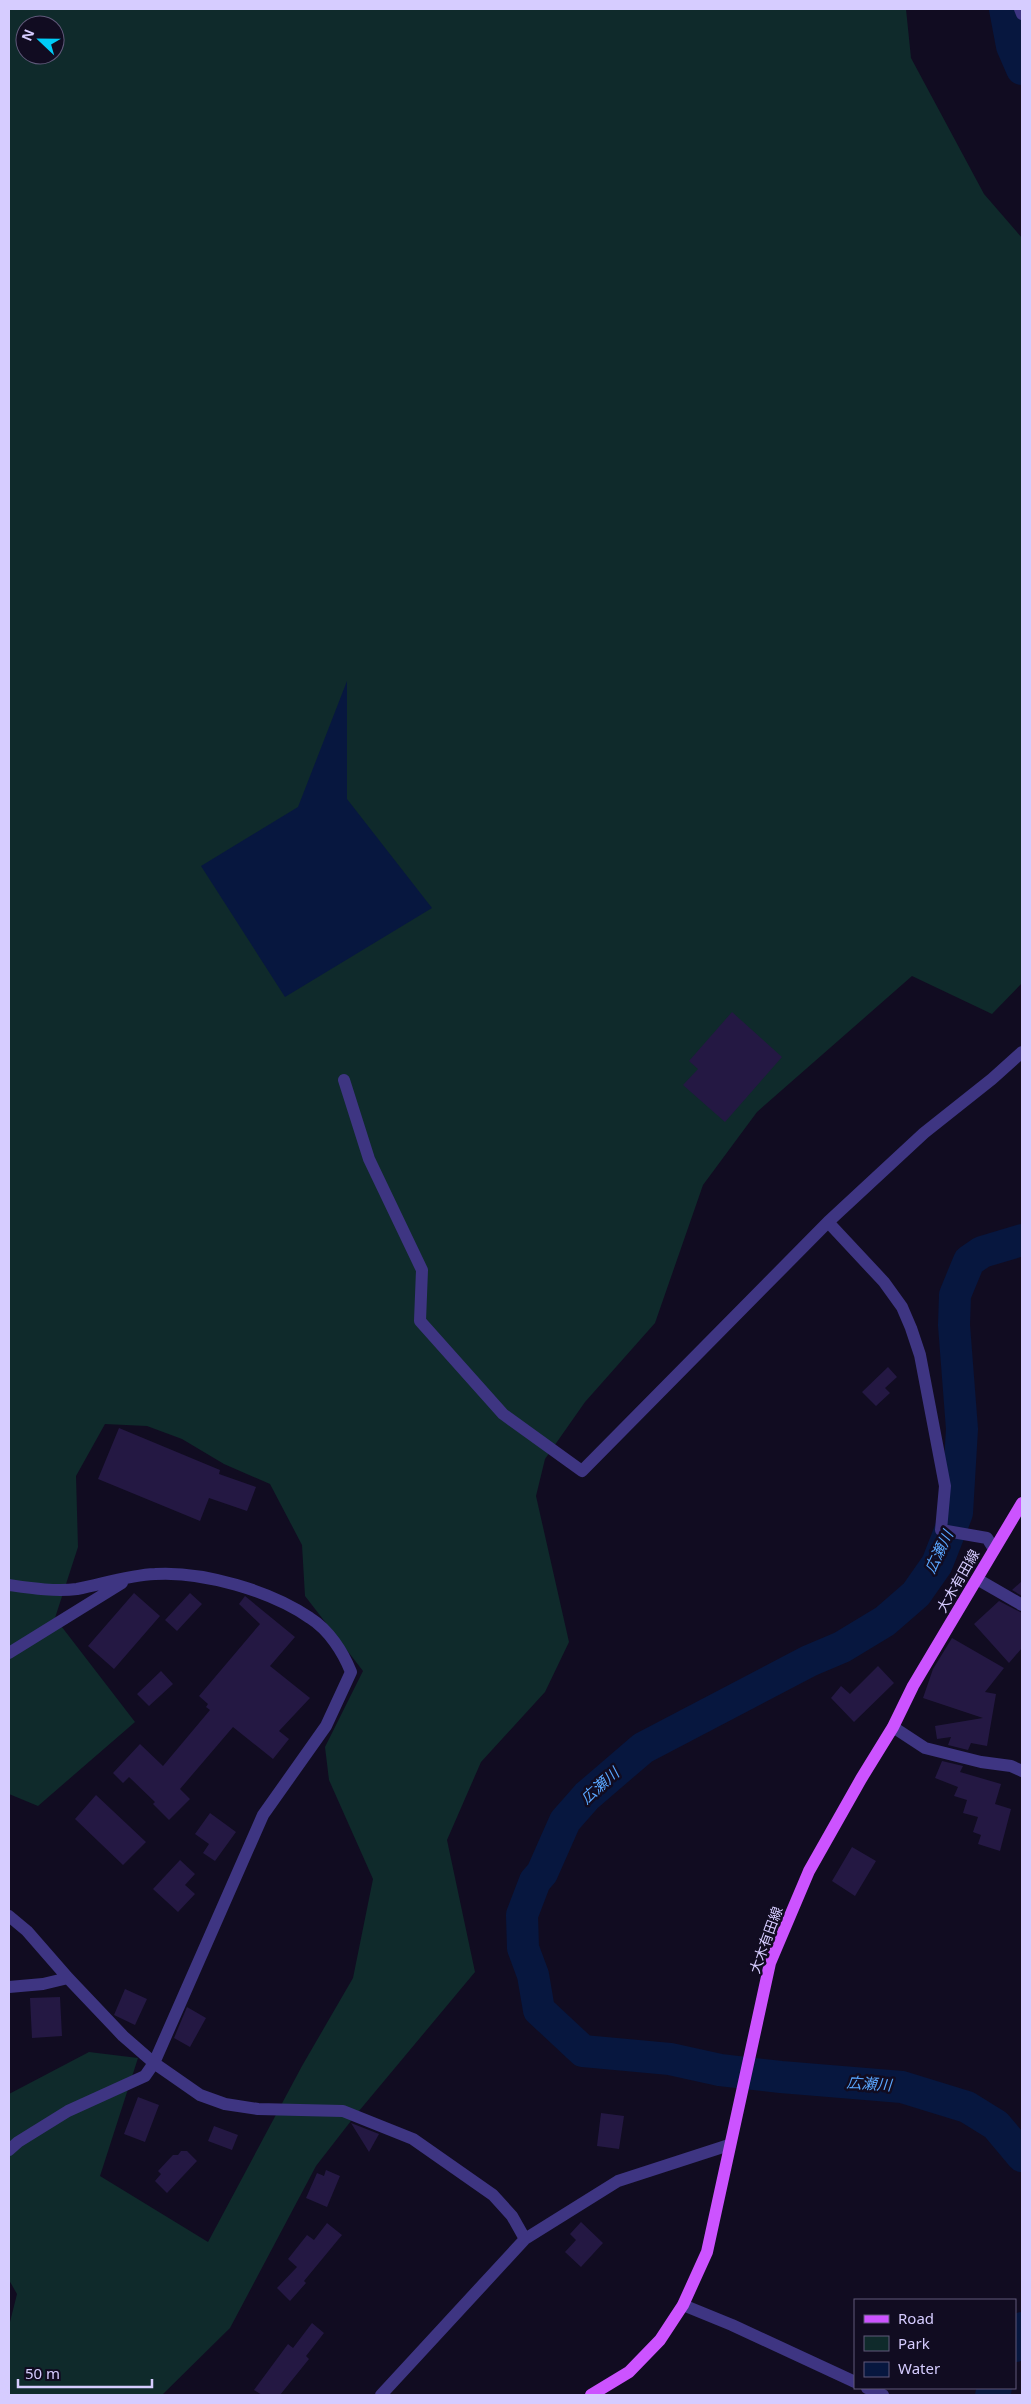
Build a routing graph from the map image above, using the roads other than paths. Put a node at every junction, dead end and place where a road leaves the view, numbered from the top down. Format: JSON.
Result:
{"nodes":[{"id":1,"x":1020,"y":9,"type":"edge"},
{"id":2,"x":1022,"y":14,"type":"edge"},
{"id":3,"x":1022,"y":1052,"type":"edge"},
{"id":4,"x":344,"y":1080,"type":"dead end"},
{"id":5,"x":828,"y":1222,"type":"junction"},
{"id":6,"x":1022,"y":1503,"type":"edge"},
{"id":7,"x":990,"y":1544,"type":"junction"},
{"id":8,"x":133,"y":1577,"type":"junction"},
{"id":9,"x":977,"y":1579,"type":"junction"},
{"id":10,"x":9,"y":1586,"type":"edge"},
{"id":11,"x":1022,"y":1605,"type":"edge"},
{"id":12,"x":9,"y":1652,"type":"edge"},
{"id":13,"x":893,"y":1727,"type":"junction"},
{"id":14,"x":1022,"y":1771,"type":"edge"},
{"id":15,"x":9,"y":1916,"type":"edge"},
{"id":16,"x":68,"y":1978,"type":"junction"},
{"id":17,"x":9,"y":1987,"type":"edge"},
{"id":18,"x":154,"y":2064,"type":"junction"},
{"id":19,"x":729,"y":2145,"type":"junction"},
{"id":20,"x":9,"y":2150,"type":"edge"},
{"id":21,"x":525,"y":2239,"type":"junction"},
{"id":22,"x":683,"y":2305,"type":"junction"},
{"id":23,"x":854,"y":2382,"type":"edge"},
{"id":24,"x":869,"y":2389,"type":"edge"},
{"id":25,"x":381,"y":2395,"type":"edge"},
{"id":26,"x":591,"y":2395,"type":"edge"},
{"id":27,"x":883,"y":2395,"type":"edge"}],
"edges":[{"from":1,"to":2,"type":"street"},
{"from":3,"to":5,"type":"street"},
{"from":4,"to":5,"type":"street"},
{"from":5,"to":7,"type":"street"},
{"from":6,"to":7,"type":"main road","name":"大木有田線"},
{"from":7,"to":9,"type":"main road","name":"大木有田線"},
{"from":8,"to":10,"type":"street"},
{"from":8,"to":12,"type":"street"},
{"from":8,"to":18,"type":"street"},
{"from":9,"to":11,"type":"street"},
{"from":9,"to":13,"type":"main road","name":"大木有田線"},
{"from":13,"to":14,"type":"street"},
{"from":13,"to":19,"type":"main road","name":"大木有田線"},
{"from":15,"to":16,"type":"street"},
{"from":16,"to":17,"type":"street"},
{"from":16,"to":18,"type":"street"},
{"from":18,"to":20,"type":"street"},
{"from":18,"to":21,"type":"street"},
{"from":19,"to":21,"type":"street"},
{"from":19,"to":22,"type":"main road","name":"大木有田線"},
{"from":21,"to":25,"type":"street"},
{"from":22,"to":23,"type":"street"},
{"from":22,"to":26,"type":"main road","name":"大木有田線"},
{"from":24,"to":27,"type":"street"}]}
